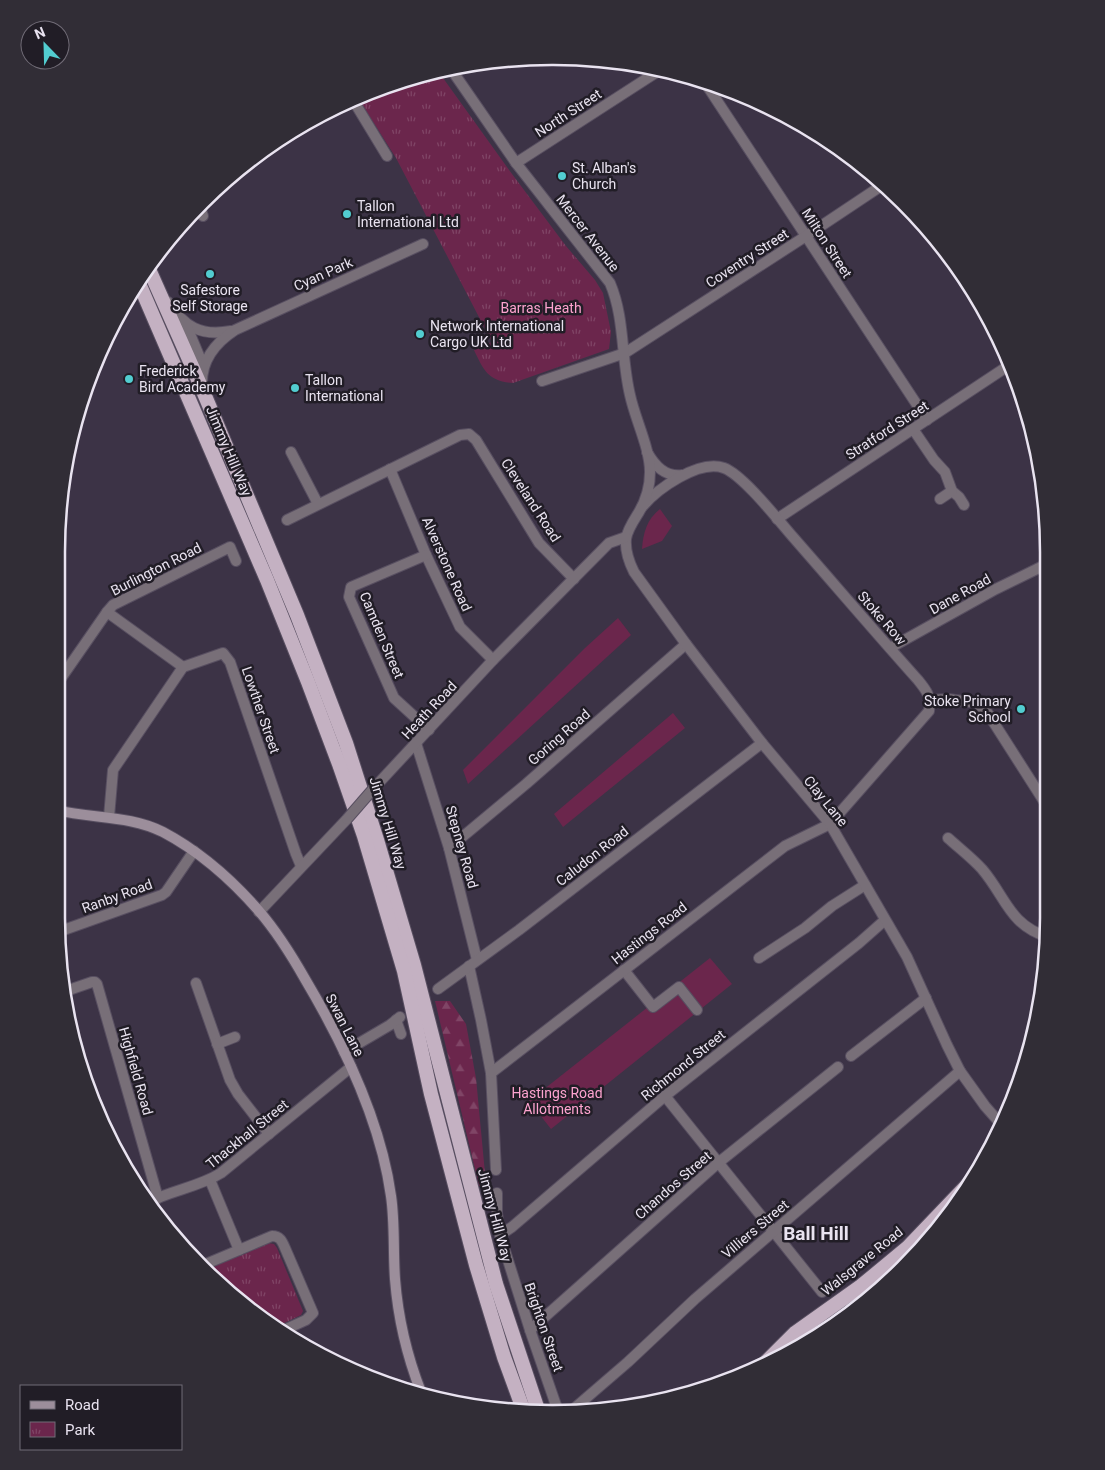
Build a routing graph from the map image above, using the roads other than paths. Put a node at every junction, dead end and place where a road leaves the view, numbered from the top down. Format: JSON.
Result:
{"nodes":[{"id":1,"x":455,"y":75,"type":"edge"},
{"id":2,"x":652,"y":75,"type":"edge"},
{"id":3,"x":711,"y":92,"type":"edge"},
{"id":4,"x":357,"y":106,"type":"edge"},
{"id":5,"x":387,"y":156,"type":"dead end"},
{"id":6,"x":516,"y":163,"type":"junction"},
{"id":7,"x":877,"y":189,"type":"edge"},
{"id":8,"x":806,"y":236,"type":"junction"},
{"id":9,"x":423,"y":244,"type":"dead end"},
{"id":10,"x":152,"y":275,"type":"edge"},
{"id":11,"x":152,"y":276,"type":"edge"},
{"id":12,"x":142,"y":290,"type":"edge"},
{"id":13,"x":184,"y":322,"type":"junction"},
{"id":14,"x":235,"y":330,"type":"junction"},
{"id":15,"x":625,"y":353,"type":"junction"},
{"id":16,"x":1004,"y":369,"type":"edge"},
{"id":17,"x":202,"y":374,"type":"junction"},
{"id":18,"x":542,"y":381,"type":"dead end"},
{"id":19,"x":203,"y":391,"type":"junction"},
{"id":20,"x":927,"y":420,"type":"junction"},
{"id":21,"x":913,"y":429,"type":"junction"},
{"id":22,"x":645,"y":448,"type":"junction"},
{"id":23,"x":291,"y":452,"type":"dead end"},
{"id":24,"x":390,"y":469,"type":"junction"},
{"id":25,"x":688,"y":474,"type":"junction"},
{"id":26,"x":952,"y":491,"type":"junction"},
{"id":27,"x":940,"y":499,"type":"dead end"},
{"id":28,"x":318,"y":504,"type":"junction"},
{"id":29,"x":964,"y":505,"type":"dead end"},
{"id":30,"x":640,"y":510,"type":"junction"},
{"id":31,"x":777,"y":518,"type":"junction"},
{"id":32,"x":287,"y":520,"type":"dead end"},
{"id":33,"x":626,"y":537,"type":"junction"},
{"id":34,"x":426,"y":554,"type":"junction"},
{"id":35,"x":236,"y":561,"type":"dead end"},
{"id":36,"x":1040,"y":567,"type":"edge"},
{"id":37,"x":574,"y":579,"type":"junction"},
{"id":38,"x":107,"y":612,"type":"junction"},
{"id":39,"x":686,"y":644,"type":"junction"},
{"id":40,"x":890,"y":648,"type":"junction"},
{"id":41,"x":493,"y":660,"type":"junction"},
{"id":42,"x":183,"y":667,"type":"junction"},
{"id":43,"x":65,"y":672,"type":"edge"},
{"id":44,"x":931,"y":700,"type":"junction"},
{"id":45,"x":429,"y":730,"type":"junction"},
{"id":46,"x":416,"y":743,"type":"junction"},
{"id":47,"x":762,"y":743,"type":"junction"},
{"id":48,"x":1040,"y":795,"type":"edge"},
{"id":49,"x":65,"y":812,"type":"edge"},
{"id":50,"x":108,"y":817,"type":"junction"},
{"id":51,"x":830,"y":824,"type":"junction"},
{"id":52,"x":948,"y":838,"type":"dead end"},
{"id":53,"x":449,"y":848,"type":"junction"},
{"id":54,"x":194,"y":851,"type":"junction"},
{"id":55,"x":301,"y":866,"type":"junction"},
{"id":56,"x":865,"y":885,"type":"junction"},
{"id":57,"x":259,"y":912,"type":"junction"},
{"id":58,"x":885,"y":920,"type":"junction"},
{"id":59,"x":65,"y":929,"type":"edge"},
{"id":60,"x":1039,"y":934,"type":"edge"},
{"id":61,"x":759,"y":958,"type":"dead end"},
{"id":62,"x":473,"y":963,"type":"junction"},
{"id":63,"x":624,"y":970,"type":"junction"},
{"id":64,"x":196,"y":984,"type":"dead end"},
{"id":65,"x":438,"y":989,"type":"dead end"},
{"id":66,"x":70,"y":990,"type":"edge"},
{"id":67,"x":926,"y":998,"type":"junction"},
{"id":68,"x":697,"y":1010,"type":"dead end"},
{"id":69,"x":401,"y":1034,"type":"dead end"},
{"id":70,"x":235,"y":1037,"type":"dead end"},
{"id":71,"x":217,"y":1044,"type":"junction"},
{"id":72,"x":344,"y":1052,"type":"junction"},
{"id":73,"x":851,"y":1056,"type":"dead end"},
{"id":74,"x":351,"y":1067,"type":"junction"},
{"id":75,"x":838,"y":1067,"type":"dead end"},
{"id":76,"x":960,"y":1071,"type":"junction"},
{"id":77,"x":491,"y":1073,"type":"junction"},
{"id":78,"x":665,"y":1096,"type":"junction"},
{"id":79,"x":997,"y":1118,"type":"edge"},
{"id":80,"x":269,"y":1134,"type":"junction"},
{"id":81,"x":718,"y":1163,"type":"junction"},
{"id":82,"x":496,"y":1170,"type":"dead end"},
{"id":83,"x":210,"y":1180,"type":"junction"},
{"id":84,"x":497,"y":1193,"type":"dead end"},
{"id":85,"x":151,"y":1194,"type":"edge"},
{"id":86,"x":155,"y":1199,"type":"edge"},
{"id":87,"x":774,"y":1231,"type":"junction"},
{"id":88,"x":923,"y":1234,"type":"edge"},
{"id":89,"x":500,"y":1235,"type":"junction"},
{"id":90,"x":239,"y":1250,"type":"junction"},
{"id":91,"x":209,"y":1263,"type":"edge"},
{"id":92,"x":822,"y":1292,"type":"dead end"},
{"id":93,"x":289,"y":1328,"type":"edge"},
{"id":94,"x":530,"y":1330,"type":"junction"},
{"id":95,"x":779,"y":1349,"type":"edge"},
{"id":96,"x":416,"y":1385,"type":"edge"},
{"id":97,"x":522,"y":1404,"type":"edge"},
{"id":98,"x":536,"y":1404,"type":"edge"},
{"id":99,"x":579,"y":1404,"type":"edge"},
{"id":100,"x":556,"y":1405,"type":"edge"}],
"edges":[{"from":1,"to":6,"type":"street","name":"Mercer Avenue"},
{"from":2,"to":6,"type":"street","name":"North Street"},
{"from":3,"to":8,"type":"street","name":"Milton Street"},
{"from":4,"to":5,"type":"street"},
{"from":6,"to":15,"type":"street","name":"Mercer Avenue"},
{"from":7,"to":8,"type":"street","name":"Coventry Street"},
{"from":8,"to":15,"type":"street","name":"Coventry Street"},
{"from":8,"to":20,"type":"street","name":"Milton Street"},
{"from":9,"to":14,"type":"street","name":"Cyan Park"},
{"from":10,"to":13,"type":"street","name":"Cyan Park"},
{"from":11,"to":19,"type":"highway","name":"Jimmy Hill Way"},
{"from":12,"to":97,"type":"highway","name":"Jimmy Hill Way"},
{"from":13,"to":14,"type":"street","name":"Cyan Park"},
{"from":13,"to":17,"type":"street","name":"Cyan Park"},
{"from":14,"to":17,"type":"street","name":"Cyan Park"},
{"from":15,"to":18,"type":"street","name":"Coventry Street"},
{"from":15,"to":22,"type":"street","name":"Mercer Avenue"},
{"from":16,"to":20,"type":"street","name":"Stratford Street"},
{"from":17,"to":19,"type":"street","name":"Cyan Park"},
{"from":19,"to":98,"type":"highway","name":"Jimmy Hill Way"},
{"from":20,"to":21,"type":"street","name":"Stratford Street"},
{"from":21,"to":26,"type":"street"},
{"from":21,"to":31,"type":"street","name":"Stratford Street"},
{"from":22,"to":25,"type":"street"},
{"from":22,"to":30,"type":"street"},
{"from":23,"to":28,"type":"street"},
{"from":24,"to":28,"type":"street"},
{"from":24,"to":34,"type":"street","name":"Alverstone Road"},
{"from":24,"to":37,"type":"street","name":"Cleveland Road"},
{"from":25,"to":30,"type":"street"},
{"from":25,"to":31,"type":"street","name":"Stoke Row"},
{"from":26,"to":27,"type":"street"},
{"from":26,"to":29,"type":"street"},
{"from":28,"to":32,"type":"street"},
{"from":30,"to":33,"type":"street"},
{"from":31,"to":40,"type":"street","name":"Stoke Row"},
{"from":33,"to":37,"type":"street","name":"Heath Road"},
{"from":33,"to":39,"type":"street","name":"Clay Lane"},
{"from":34,"to":41,"type":"street","name":"Alverstone Road"},
{"from":34,"to":45,"type":"street","name":"Camden Street"},
{"from":35,"to":38,"type":"street","name":"Burlington Road"},
{"from":36,"to":40,"type":"street","name":"Dane Road"},
{"from":37,"to":41,"type":"street","name":"Heath Road"},
{"from":38,"to":42,"type":"street"},
{"from":38,"to":43,"type":"street","name":"Burlington Road"},
{"from":39,"to":47,"type":"street","name":"Clay Lane"},
{"from":39,"to":53,"type":"street","name":"Goring Road"},
{"from":40,"to":44,"type":"street","name":"Stoke Row"},
{"from":41,"to":45,"type":"street","name":"Heath Road"},
{"from":42,"to":50,"type":"street"},
{"from":42,"to":55,"type":"street","name":"Lowther Street"},
{"from":44,"to":48,"type":"street"},
{"from":44,"to":51,"type":"street"},
{"from":45,"to":46,"type":"street","name":"Heath Road"},
{"from":46,"to":53,"type":"street","name":"Stepney Road"},
{"from":46,"to":55,"type":"street","name":"Heath Road","bridge":true},
{"from":47,"to":51,"type":"street","name":"Clay Lane"},
{"from":47,"to":62,"type":"street","name":"Caludon Road"},
{"from":49,"to":50,"type":"main road","name":"Swan Lane"},
{"from":50,"to":54,"type":"main road","name":"Swan Lane"},
{"from":51,"to":56,"type":"street","name":"Clay Lane"},
{"from":51,"to":63,"type":"street","name":"Hastings Road"},
{"from":52,"to":60,"type":"street"},
{"from":53,"to":62,"type":"street","name":"Stepney Road"},
{"from":54,"to":57,"type":"main road","name":"Swan Lane"},
{"from":54,"to":59,"type":"street","name":"Ranby Road"},
{"from":55,"to":57,"type":"street","name":"Heath Road"},
{"from":56,"to":58,"type":"street","name":"Clay Lane"},
{"from":56,"to":61,"type":"street"},
{"from":57,"to":72,"type":"main road","name":"Swan Lane"},
{"from":58,"to":67,"type":"street","name":"Clay Lane"},
{"from":58,"to":78,"type":"street","name":"Richmond Street"},
{"from":62,"to":65,"type":"street","name":"Caludon Road"},
{"from":62,"to":77,"type":"street"},
{"from":63,"to":68,"type":"street"},
{"from":63,"to":77,"type":"street","name":"Hastings Road"},
{"from":64,"to":71,"type":"street"},
{"from":66,"to":85,"type":"street","name":"Highfield Road"},
{"from":67,"to":73,"type":"street"},
{"from":67,"to":76,"type":"street","name":"Clay Lane"},
{"from":69,"to":72,"type":"street"},
{"from":70,"to":71,"type":"street"},
{"from":71,"to":80,"type":"street"},
{"from":72,"to":74,"type":"main road","name":"Swan Lane"},
{"from":74,"to":80,"type":"street","name":"Thackhall Street"},
{"from":74,"to":96,"type":"main road","name":"Swan Lane"},
{"from":75,"to":81,"type":"street","name":"Chandos Street"},
{"from":76,"to":79,"type":"street","name":"Clay Lane"},
{"from":76,"to":87,"type":"street","name":"Villiers Street"},
{"from":77,"to":82,"type":"street"},
{"from":78,"to":81,"type":"street"},
{"from":78,"to":89,"type":"street","name":"Richmond Street"},
{"from":80,"to":83,"type":"street","name":"Thackhall Street"},
{"from":81,"to":87,"type":"street"},
{"from":81,"to":94,"type":"street","name":"Chandos Street"},
{"from":83,"to":86,"type":"street","name":"Thackhall Street"},
{"from":83,"to":90,"type":"street"},
{"from":84,"to":89,"type":"street","name":"Brighton Street"},
{"from":87,"to":92,"type":"street"},
{"from":87,"to":99,"type":"street","name":"Villiers Street"},
{"from":88,"to":95,"type":"highway","name":"Walsgrave Road"},
{"from":89,"to":94,"type":"street","name":"Brighton Street"},
{"from":90,"to":91,"type":"street"},
{"from":90,"to":93,"type":"street"},
{"from":94,"to":100,"type":"street","name":"Brighton Street"}]}
